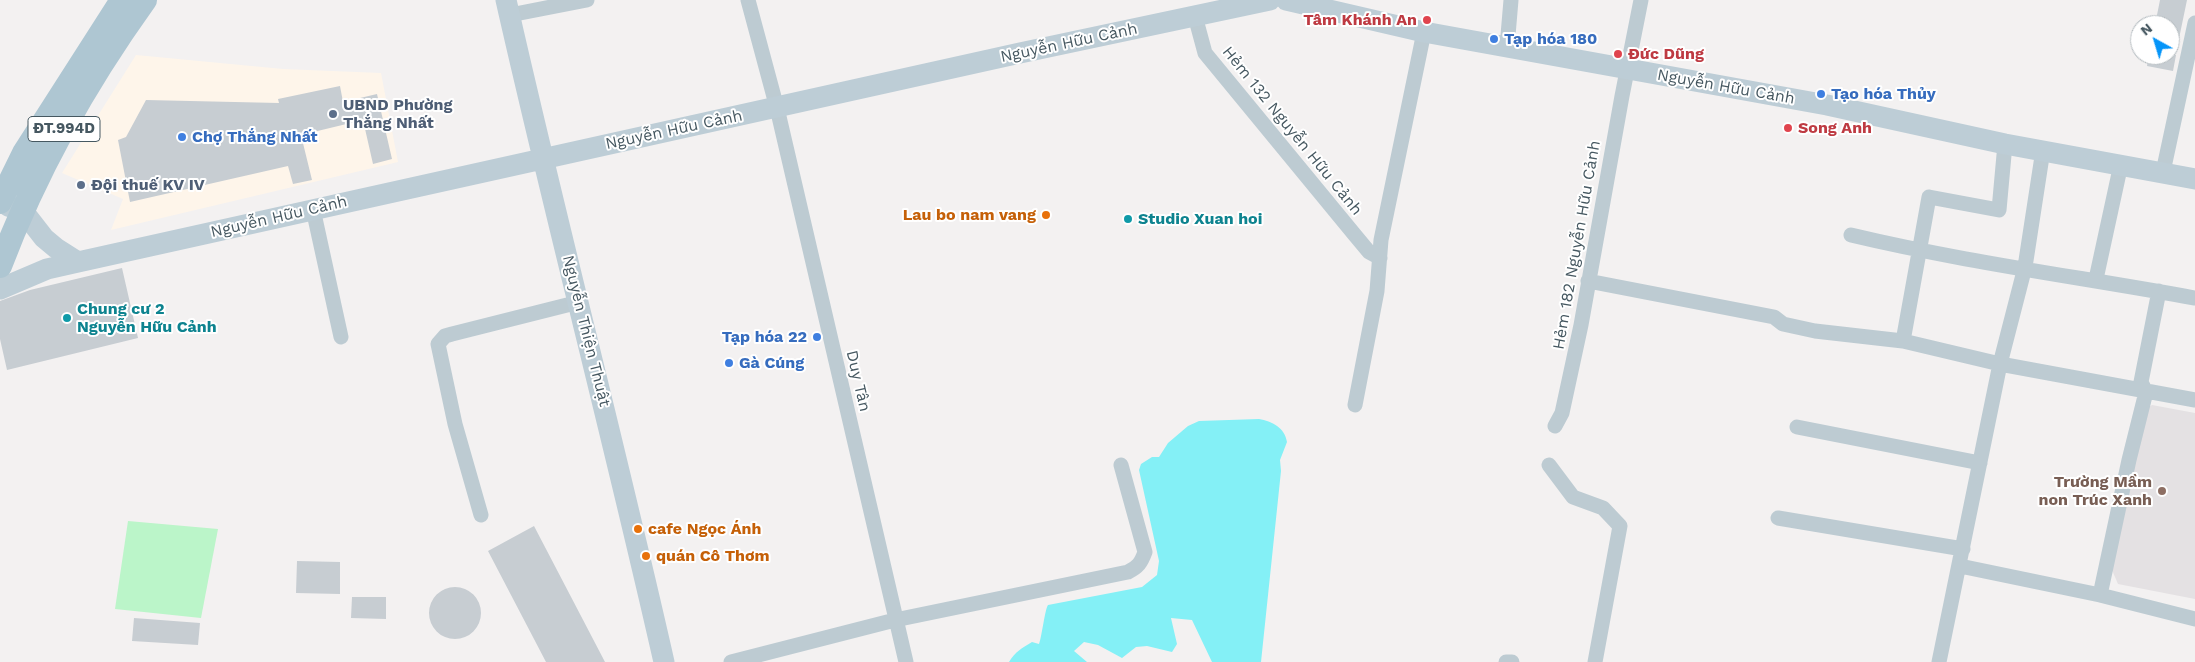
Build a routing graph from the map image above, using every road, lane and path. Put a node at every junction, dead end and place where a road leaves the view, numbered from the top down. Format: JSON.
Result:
{"nodes":[{"id":1,"x":122,"y":0,"type":"edge"},
{"id":2,"x":145,"y":0,"type":"edge"},
{"id":3,"x":587,"y":0,"type":"edge"},
{"id":4,"x":748,"y":0,"type":"edge"},
{"id":5,"x":1286,"y":0,"type":"edge"},
{"id":6,"x":1511,"y":0,"type":"edge"},
{"id":7,"x":1641,"y":0,"type":"edge"},
{"id":8,"x":1260,"y":1,"type":"edge"},
{"id":9,"x":508,"y":8,"type":"edge"},
{"id":10,"x":1195,"y":16,"type":"junction"},
{"id":11,"x":2195,"y":23,"type":"edge"},
{"id":12,"x":1424,"y":32,"type":"junction"},
{"id":13,"x":1506,"y":47,"type":"junction"},
{"id":14,"x":1628,"y":70,"type":"junction"},
{"id":15,"x":777,"y":108,"type":"junction"},
{"id":16,"x":2005,"y":144,"type":"junction"},
{"id":17,"x":2043,"y":150,"type":"junction"},
{"id":18,"x":542,"y":158,"type":"junction"},
{"id":19,"x":2122,"y":164,"type":"junction"},
{"id":20,"x":2163,"y":172,"type":"junction"},
{"id":21,"x":2195,"y":179,"type":"edge"},
{"id":22,"x":0,"y":203,"type":"edge"},
{"id":23,"x":313,"y":209,"type":"junction"},
{"id":24,"x":23,"y":211,"type":"junction"},
{"id":25,"x":1851,"y":235,"type":"dead end"},
{"id":26,"x":1919,"y":251,"type":"junction"},
{"id":27,"x":1380,"y":258,"type":"junction"},
{"id":28,"x":78,"y":262,"type":"junction"},
{"id":29,"x":0,"y":266,"type":"edge"},
{"id":30,"x":2025,"y":268,"type":"junction"},
{"id":31,"x":2096,"y":279,"type":"junction"},
{"id":32,"x":1588,"y":282,"type":"junction"},
{"id":33,"x":0,"y":289,"type":"edge"},
{"id":34,"x":2159,"y":291,"type":"junction"},
{"id":35,"x":2195,"y":298,"type":"edge"},
{"id":36,"x":579,"y":302,"type":"junction"},
{"id":37,"x":341,"y":337,"type":"dead end"},
{"id":38,"x":1903,"y":341,"type":"junction"},
{"id":39,"x":2000,"y":364,"type":"junction"},
{"id":40,"x":2146,"y":392,"type":"junction"},
{"id":41,"x":2195,"y":400,"type":"edge"},
{"id":42,"x":1355,"y":405,"type":"dead end"},
{"id":43,"x":1555,"y":426,"type":"dead end"},
{"id":44,"x":1797,"y":427,"type":"dead end"},
{"id":45,"x":1980,"y":463,"type":"junction"},
{"id":46,"x":1549,"y":464,"type":"dead end"},
{"id":47,"x":1121,"y":465,"type":"dead end"},
{"id":48,"x":481,"y":515,"type":"dead end"},
{"id":49,"x":1778,"y":518,"type":"dead end"},
{"id":50,"x":1963,"y":549,"type":"junction"},
{"id":51,"x":1960,"y":566,"type":"junction"},
{"id":52,"x":2100,"y":595,"type":"junction"},
{"id":53,"x":2195,"y":619,"type":"edge"},
{"id":54,"x":896,"y":620,"type":"junction"},
{"id":55,"x":783,"y":656,"type":"edge"},
{"id":56,"x":664,"y":662,"type":"edge"},
{"id":57,"x":731,"y":662,"type":"edge"},
{"id":58,"x":906,"y":662,"type":"edge"},
{"id":59,"x":1506,"y":662,"type":"edge"},
{"id":60,"x":1512,"y":662,"type":"edge"},
{"id":61,"x":1595,"y":662,"type":"edge"},
{"id":62,"x":1939,"y":662,"type":"edge"}],
"edges":[{"from":1,"to":22,"type":"main road","number":"ĐT.994D"},
{"from":2,"to":24,"type":"main road","number":"ĐT.994D"},
{"from":3,"to":9,"type":"street"},
{"from":4,"to":15,"type":"street","name":"Duy Tân"},
{"from":5,"to":12,"type":"street","name":"Nguyễn Hữu Cảnh"},
{"from":6,"to":13,"type":"street"},
{"from":7,"to":14,"type":"street","name":"Hẻm 182 Nguyễn Hữu Cảnh"},
{"from":8,"to":10,"type":"street","name":"Nguyễn Hữu Cảnh"},
{"from":9,"to":18,"type":"street","name":"Nguyễn Thiện Thuật"},
{"from":10,"to":15,"type":"street","name":"Nguyễn Hữu Cảnh"},
{"from":10,"to":27,"type":"street","name":"Hẻm 132 Nguyễn Hữu Cảnh"},
{"from":11,"to":20,"type":"street"},
{"from":12,"to":13,"type":"street","name":"Nguyễn Hữu Cảnh"},
{"from":12,"to":27,"type":"street","name":"Hẻm 132 Nguyễn Hữu Cảnh"},
{"from":13,"to":14,"type":"street","name":"Nguyễn Hữu Cảnh"},
{"from":14,"to":16,"type":"street","name":"Nguyễn Hữu Cảnh"},
{"from":14,"to":32,"type":"street","name":"Hẻm 182 Nguyễn Hữu Cảnh"},
{"from":15,"to":18,"type":"street","name":"Nguyễn Hữu Cảnh"},
{"from":15,"to":54,"type":"street","name":"Duy Tân"},
{"from":16,"to":17,"type":"street","name":"Nguyễn Hữu Cảnh"},
{"from":16,"to":26,"type":"street"},
{"from":17,"to":19,"type":"street","name":"Nguyễn Hữu Cảnh"},
{"from":17,"to":30,"type":"street"},
{"from":18,"to":23,"type":"street","name":"Nguyễn Hữu Cảnh"},
{"from":18,"to":36,"type":"street","name":"Nguyễn Thiện Thuật"},
{"from":19,"to":20,"type":"street","name":"Nguyễn Hữu Cảnh"},
{"from":19,"to":31,"type":"street"},
{"from":20,"to":21,"type":"street","name":"Nguyễn Hữu Cảnh"},
{"from":22,"to":24,"type":"street"},
{"from":23,"to":28,"type":"street","name":"Nguyễn Hữu Cảnh"},
{"from":23,"to":37,"type":"street"},
{"from":24,"to":28,"type":"street"},
{"from":24,"to":29,"type":"main road","number":"ĐT.994D"},
{"from":25,"to":26,"type":"street"},
{"from":26,"to":30,"type":"street"},
{"from":26,"to":38,"type":"street"},
{"from":27,"to":42,"type":"street","name":"Hẻm 132 Nguyễn Hữu Cảnh"},
{"from":28,"to":33,"type":"street","name":"Nguyễn Hữu Cảnh"},
{"from":30,"to":31,"type":"street"},
{"from":30,"to":39,"type":"street"},
{"from":31,"to":34,"type":"street"},
{"from":32,"to":38,"type":"street"},
{"from":32,"to":43,"type":"street","name":"Hẻm 182 Nguyễn Hữu Cảnh"},
{"from":34,"to":35,"type":"street"},
{"from":34,"to":40,"type":"street"},
{"from":36,"to":48,"type":"street"},
{"from":36,"to":56,"type":"street","name":"Nguyễn Thiện Thuật"},
{"from":38,"to":39,"type":"street"},
{"from":39,"to":40,"type":"street"},
{"from":39,"to":45,"type":"street"},
{"from":40,"to":41,"type":"street"},
{"from":40,"to":52,"type":"street"},
{"from":44,"to":45,"type":"street"},
{"from":45,"to":50,"type":"street"},
{"from":46,"to":61,"type":"street"},
{"from":47,"to":54,"type":"street"},
{"from":49,"to":50,"type":"street"},
{"from":50,"to":51,"type":"street"},
{"from":51,"to":52,"type":"street"},
{"from":51,"to":62,"type":"street"},
{"from":52,"to":53,"type":"street"},
{"from":54,"to":55,"type":"street"},
{"from":54,"to":58,"type":"street","name":"Duy Tân"},
{"from":55,"to":57,"type":"street"},
{"from":59,"to":60,"type":"street"}]}
